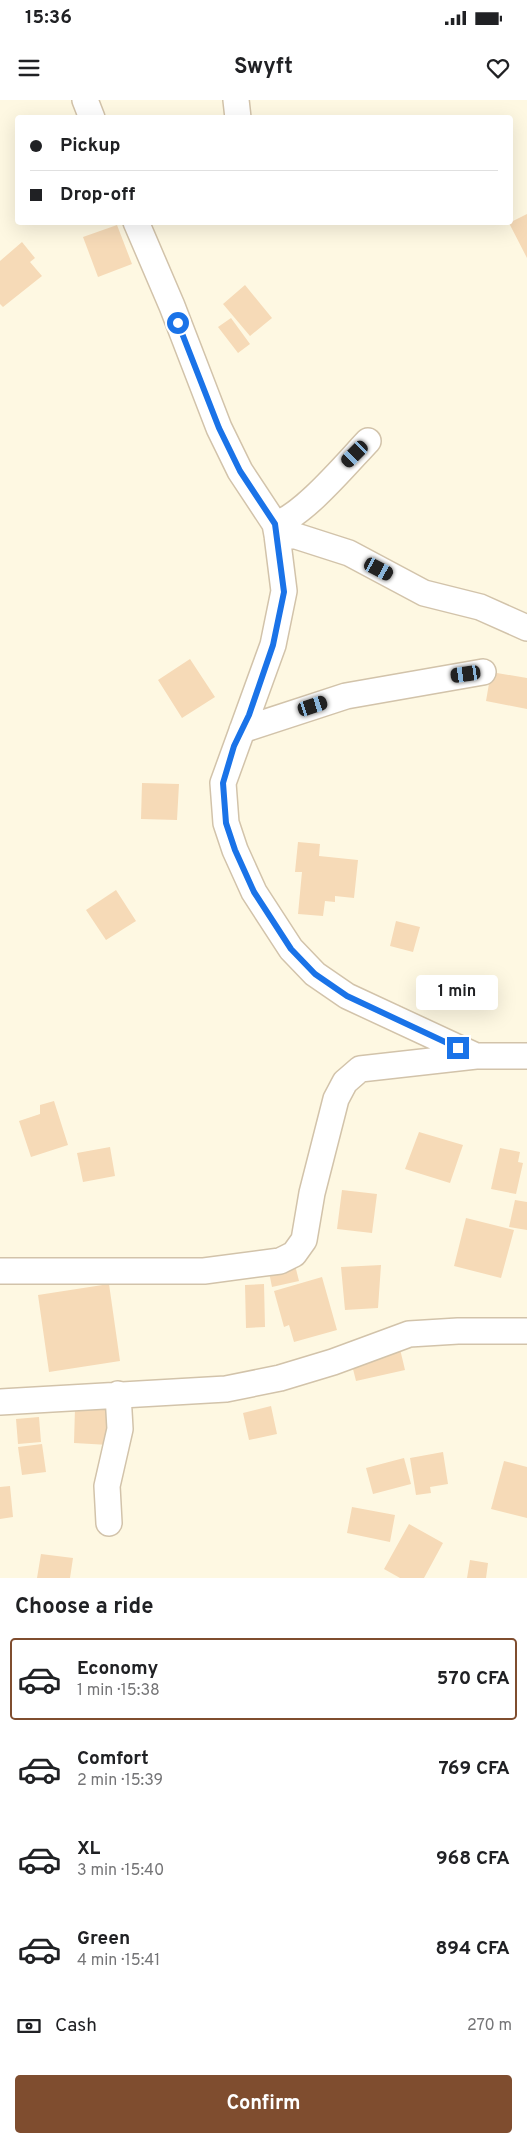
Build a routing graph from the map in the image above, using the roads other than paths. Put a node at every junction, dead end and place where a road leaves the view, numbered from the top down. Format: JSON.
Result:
{"nodes":[{"id":1,"x":85,"y":100,"type":"edge"},
{"id":2,"x":236,"y":100,"type":"edge"},
{"id":3,"x":91,"y":115,"type":"edge"},
{"id":4,"x":238,"y":115,"type":"edge"},
{"id":5,"x":137,"y":225,"type":"edge"},
{"id":6,"x":368,"y":441,"type":"dead end"},
{"id":7,"x":276,"y":530,"type":"junction"},
{"id":8,"x":527,"y":628,"type":"edge"},
{"id":9,"x":483,"y":672,"type":"dead end"},
{"id":10,"x":242,"y":730,"type":"junction"},
{"id":11,"x":476,"y":1056,"type":"junction"},
{"id":12,"x":527,"y":1056,"type":"edge"},
{"id":13,"x":0,"y":1271,"type":"edge"},
{"id":14,"x":527,"y":1331,"type":"edge"},
{"id":15,"x":118,"y":1394,"type":"junction"},
{"id":16,"x":0,"y":1402,"type":"edge"},
{"id":17,"x":109,"y":1523,"type":"dead end"}],
"edges":[{"from":1,"to":3,"type":"street"},
{"from":2,"to":4,"type":"street"},
{"from":5,"to":7,"type":"street"},
{"from":6,"to":7,"type":"street"},
{"from":7,"to":8,"type":"street"},
{"from":7,"to":10,"type":"street"},
{"from":9,"to":10,"type":"street"},
{"from":10,"to":11,"type":"street"},
{"from":11,"to":12,"type":"street"},
{"from":11,"to":13,"type":"street"},
{"from":14,"to":15,"type":"street"},
{"from":15,"to":16,"type":"street"},
{"from":15,"to":17,"type":"street"}]}
